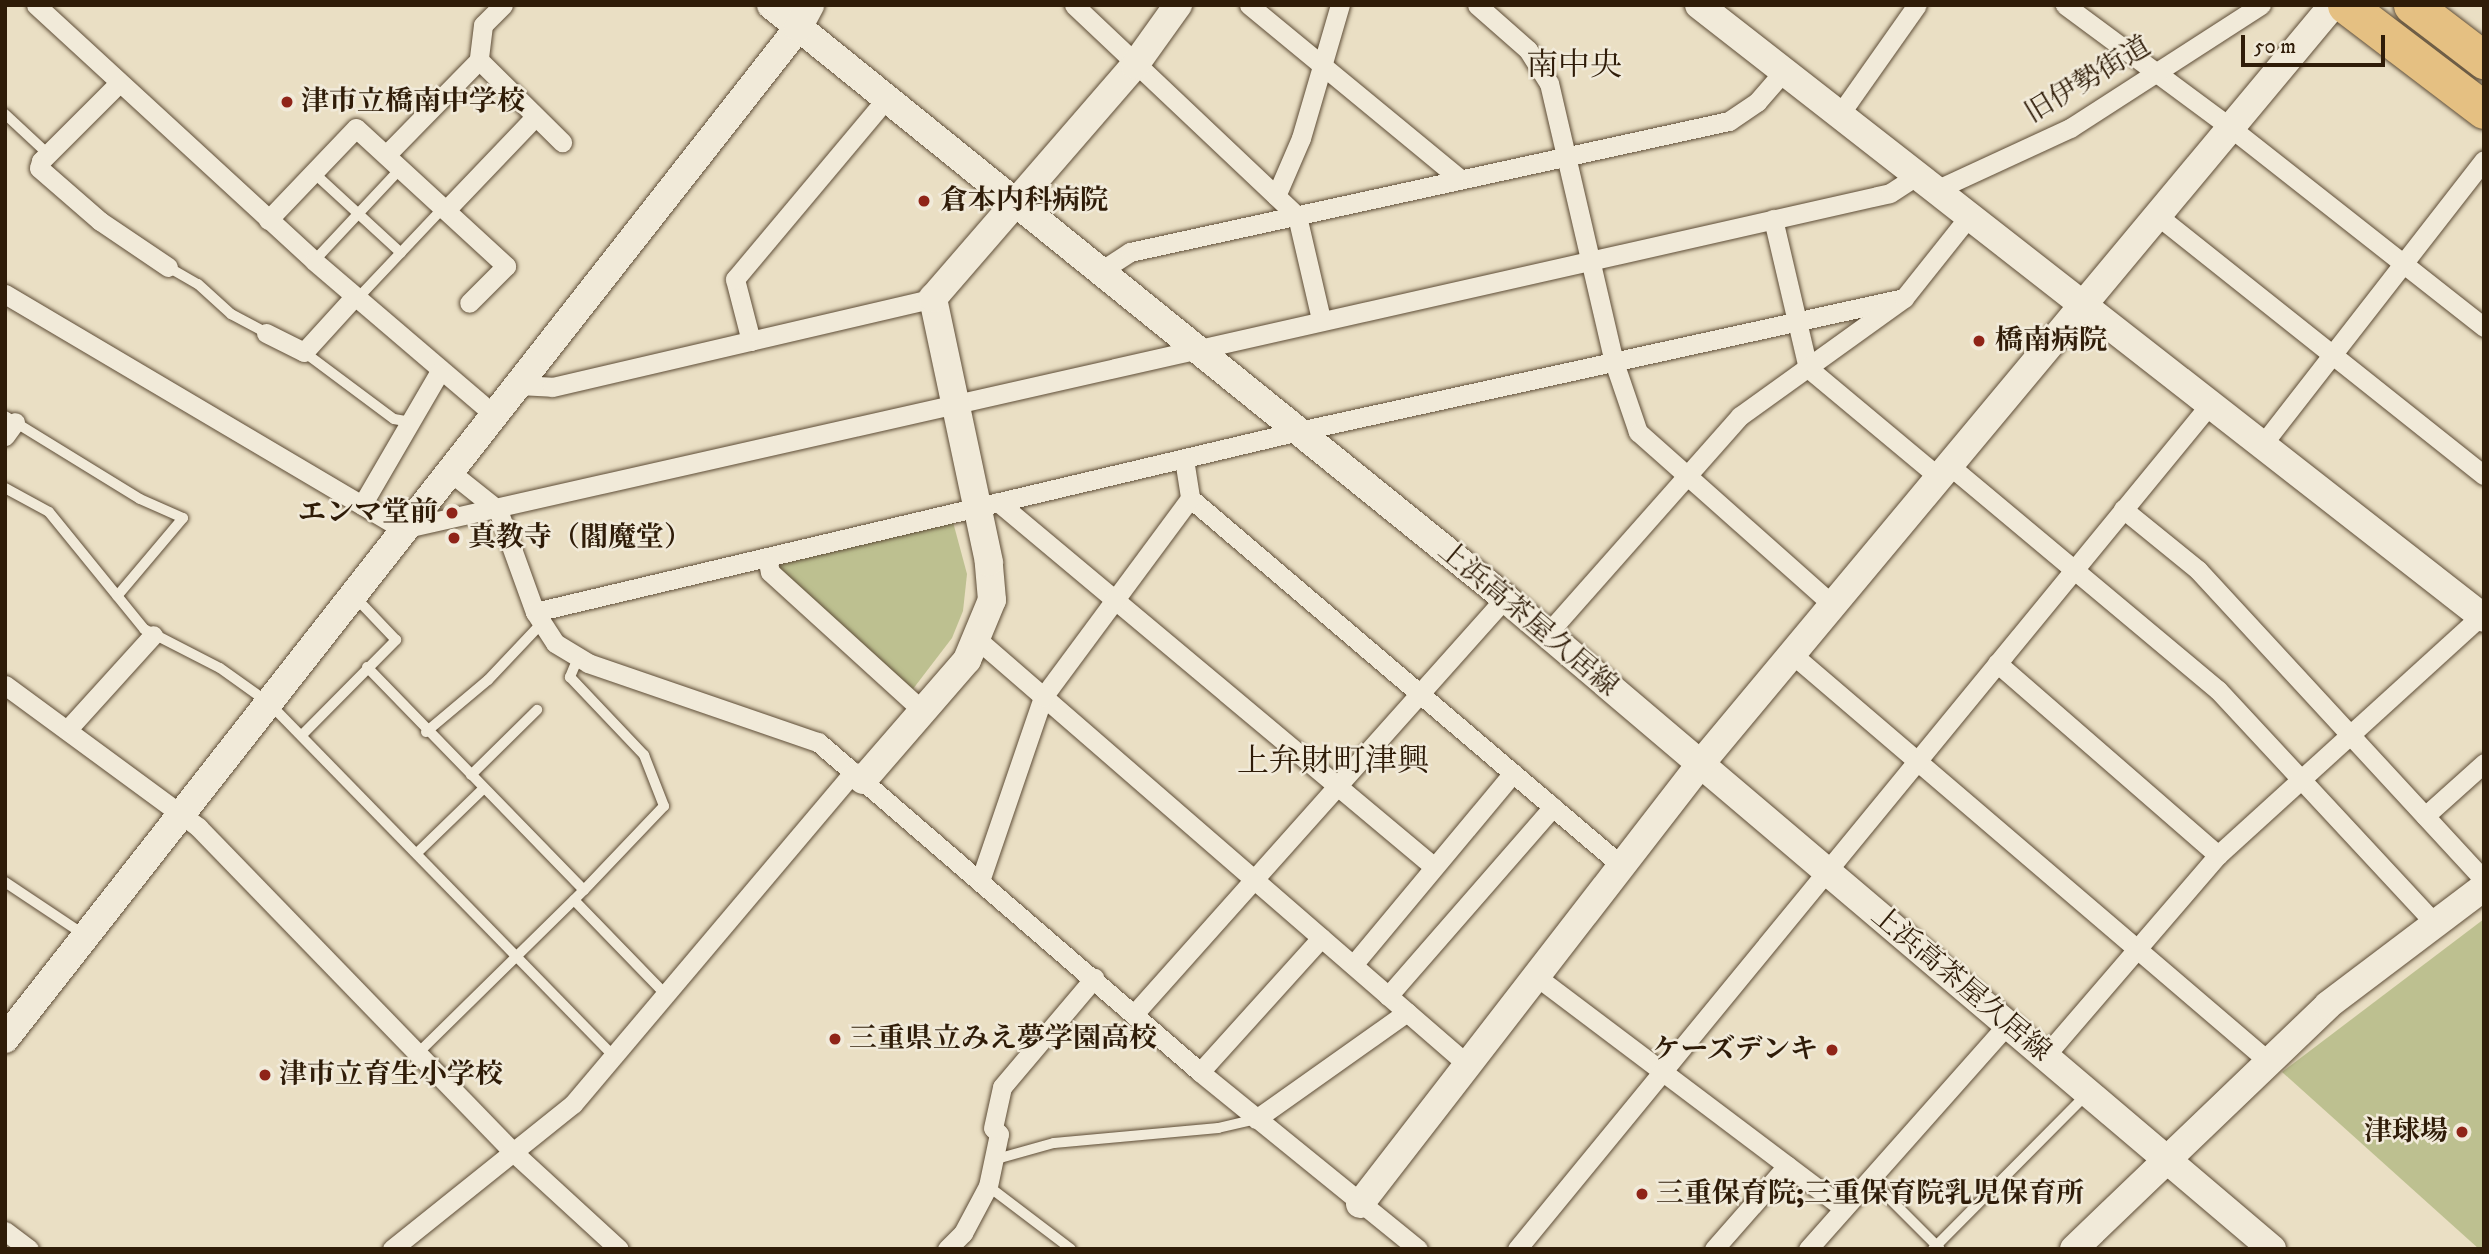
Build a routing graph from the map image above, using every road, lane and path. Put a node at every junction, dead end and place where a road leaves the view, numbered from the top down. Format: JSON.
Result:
{"nodes":[{"id":1,"x":36,"y":5,"type":"edge"},
{"id":2,"x":503,"y":5,"type":"edge"},
{"id":3,"x":771,"y":5,"type":"edge"},
{"id":4,"x":1073,"y":5,"type":"edge"},
{"id":5,"x":1178,"y":5,"type":"edge"},
{"id":6,"x":1248,"y":5,"type":"edge"},
{"id":7,"x":1340,"y":5,"type":"edge"},
{"id":8,"x":1477,"y":5,"type":"edge"},
{"id":9,"x":1917,"y":5,"type":"edge"},
{"id":10,"x":2065,"y":5,"type":"edge"},
{"id":11,"x":2261,"y":5,"type":"edge"},
{"id":12,"x":2333,"y":5,"type":"edge"},
{"id":13,"x":2346,"y":5,"type":"edge"},
{"id":14,"x":2412,"y":5,"type":"edge"},
{"id":15,"x":1717,"y":11,"type":"edge"},
{"id":16,"x":804,"y":17,"type":"edge"},
{"id":17,"x":479,"y":60,"type":"junction"},
{"id":18,"x":2484,"y":60,"type":"edge"},
{"id":19,"x":1135,"y":65,"type":"junction"},
{"id":20,"x":1322,"y":66,"type":"junction"},
{"id":21,"x":1784,"y":71,"type":"junction"},
{"id":22,"x":2152,"y":75,"type":"junction"},
{"id":23,"x":118,"y":84,"type":"junction"},
{"id":24,"x":886,"y":99,"type":"junction"},
{"id":25,"x":2484,"y":110,"type":"edge"},
{"id":26,"x":5,"y":114,"type":"edge"},
{"id":27,"x":1840,"y":114,"type":"junction"},
{"id":28,"x":536,"y":117,"type":"junction"},
{"id":29,"x":2231,"y":128,"type":"junction"},
{"id":30,"x":562,"y":142,"type":"dead end"},
{"id":31,"x":48,"y":154,"type":"junction"},
{"id":32,"x":387,"y":154,"type":"junction"},
{"id":33,"x":1568,"y":154,"type":"junction"},
{"id":34,"x":2484,"y":160,"type":"edge"},
{"id":35,"x":401,"y":168,"type":"junction"},
{"id":36,"x":314,"y":173,"type":"junction"},
{"id":37,"x":1460,"y":179,"type":"junction"},
{"id":38,"x":1927,"y":183,"type":"junction"},
{"id":39,"x":1276,"y":196,"type":"junction"},
{"id":40,"x":1015,"y":202,"type":"junction"},
{"id":41,"x":445,"y":209,"type":"junction"},
{"id":42,"x":358,"y":214,"type":"junction"},
{"id":43,"x":1970,"y":215,"type":"junction"},
{"id":44,"x":1297,"y":216,"type":"junction"},
{"id":45,"x":2158,"y":216,"type":"junction"},
{"id":46,"x":1773,"y":219,"type":"junction"},
{"id":47,"x":268,"y":220,"type":"junction"},
{"id":48,"x":401,"y":253,"type":"junction"},
{"id":49,"x":1593,"y":260,"type":"junction"},
{"id":50,"x":314,"y":261,"type":"junction"},
{"id":51,"x":2403,"y":264,"type":"junction"},
{"id":52,"x":168,"y":267,"type":"joint"},
{"id":53,"x":1099,"y":272,"type":"junction"},
{"id":54,"x":5,"y":294,"type":"edge"},
{"id":55,"x":355,"y":298,"type":"junction"},
{"id":56,"x":933,"y":298,"type":"junction"},
{"id":57,"x":1905,"y":298,"type":"junction"},
{"id":58,"x":469,"y":303,"type":"dead end"},
{"id":59,"x":2083,"y":306,"type":"junction"},
{"id":60,"x":1321,"y":319,"type":"junction"},
{"id":61,"x":1795,"y":324,"type":"junction"},
{"id":62,"x":2484,"y":327,"type":"edge"},
{"id":63,"x":267,"y":333,"type":"joint"},
{"id":64,"x":751,"y":341,"type":"junction"},
{"id":65,"x":1195,"y":349,"type":"junction"},
{"id":66,"x":304,"y":352,"type":"junction"},
{"id":67,"x":2332,"y":355,"type":"junction"},
{"id":68,"x":1614,"y":362,"type":"junction"},
{"id":69,"x":1808,"y":368,"type":"junction"},
{"id":70,"x":440,"y":371,"type":"junction"},
{"id":71,"x":518,"y":385,"type":"junction"},
{"id":72,"x":953,"y":404,"type":"junction"},
{"id":73,"x":2210,"y":404,"type":"junction"},
{"id":74,"x":494,"y":415,"type":"junction"},
{"id":75,"x":411,"y":422,"type":"junction"},
{"id":76,"x":9,"y":425,"type":"edge"},
{"id":77,"x":1299,"y":431,"type":"junction"},
{"id":78,"x":2262,"y":445,"type":"junction"},
{"id":79,"x":1184,"y":459,"type":"junction"},
{"id":80,"x":449,"y":471,"type":"junction"},
{"id":81,"x":1945,"y":472,"type":"junction"},
{"id":82,"x":2484,"y":475,"type":"edge"},
{"id":83,"x":1686,"y":477,"type":"junction"},
{"id":84,"x":5,"y":488,"type":"edge"},
{"id":85,"x":1191,"y":498,"type":"junction"},
{"id":86,"x":362,"y":505,"type":"junction"},
{"id":87,"x":987,"y":505,"type":"junction"},
{"id":88,"x":2123,"y":509,"type":"junction"},
{"id":89,"x":498,"y":510,"type":"junction"},
{"id":90,"x":402,"y":529,"type":"junction"},
{"id":91,"x":767,"y":557,"type":"junction"},
{"id":92,"x":2073,"y":569,"type":"junction"},
{"id":93,"x":352,"y":594,"type":"junction"},
{"id":94,"x":117,"y":596,"type":"junction"},
{"id":95,"x":1505,"y":598,"type":"junction"},
{"id":96,"x":1113,"y":600,"type":"junction"},
{"id":97,"x":1834,"y":606,"type":"junction"},
{"id":98,"x":2483,"y":617,"type":"edge"},
{"id":99,"x":538,"y":618,"type":"junction"},
{"id":100,"x":1548,"y":634,"type":"junction"},
{"id":101,"x":153,"y":635,"type":"junction"},
{"id":102,"x":978,"y":640,"type":"junction"},
{"id":103,"x":1792,"y":654,"type":"junction"},
{"id":104,"x":578,"y":658,"type":"junction"},
{"id":105,"x":1997,"y":663,"type":"junction"},
{"id":106,"x":368,"y":667,"type":"junction"},
{"id":107,"x":5,"y":685,"type":"edge"},
{"id":108,"x":1420,"y":694,"type":"junction"},
{"id":109,"x":1043,"y":697,"type":"junction"},
{"id":110,"x":269,"y":703,"type":"junction"},
{"id":111,"x":537,"y":710,"type":"dead end"},
{"id":112,"x":923,"y":712,"type":"junction"},
{"id":113,"x":67,"y":730,"type":"junction"},
{"id":114,"x":426,"y":732,"type":"junction"},
{"id":115,"x":302,"y":735,"type":"junction"},
{"id":116,"x":2350,"y":735,"type":"junction"},
{"id":117,"x":1919,"y":760,"type":"junction"},
{"id":118,"x":1702,"y":762,"type":"junction"},
{"id":119,"x":2484,"y":763,"type":"edge"},
{"id":120,"x":1513,"y":773,"type":"junction"},
{"id":121,"x":471,"y":775,"type":"junction"},
{"id":122,"x":858,"y":776,"type":"junction"},
{"id":123,"x":2301,"y":780,"type":"junction"},
{"id":124,"x":1337,"y":786,"type":"junction"},
{"id":125,"x":483,"y":789,"type":"junction"},
{"id":126,"x":1553,"y":807,"type":"junction"},
{"id":127,"x":182,"y":814,"type":"junction"},
{"id":128,"x":2424,"y":816,"type":"junction"},
{"id":129,"x":418,"y":852,"type":"junction"},
{"id":130,"x":2218,"y":855,"type":"junction"},
{"id":131,"x":1433,"y":866,"type":"junction"},
{"id":132,"x":1622,"y":866,"type":"junction"},
{"id":133,"x":1827,"y":870,"type":"junction"},
{"id":134,"x":1253,"y":880,"type":"junction"},
{"id":135,"x":2484,"y":880,"type":"edge"},
{"id":136,"x":980,"y":881,"type":"junction"},
{"id":137,"x":5,"y":882,"type":"edge"},
{"id":138,"x":2484,"y":887,"type":"edge"},
{"id":139,"x":584,"y":890,"type":"junction"},
{"id":140,"x":574,"y":900,"type":"junction"},
{"id":141,"x":2436,"y":925,"type":"junction"},
{"id":142,"x":86,"y":936,"type":"junction"},
{"id":143,"x":1321,"y":938,"type":"junction"},
{"id":144,"x":2138,"y":947,"type":"junction"},
{"id":145,"x":516,"y":956,"type":"junction"},
{"id":146,"x":1353,"y":965,"type":"junction"},
{"id":147,"x":1537,"y":977,"type":"junction"},
{"id":148,"x":1094,"y":978,"type":"junction"},
{"id":149,"x":666,"y":994,"type":"junction"},
{"id":150,"x":1388,"y":996,"type":"junction"},
{"id":151,"x":1408,"y":1012,"type":"junction"},
{"id":152,"x":1134,"y":1014,"type":"junction"},
{"id":153,"x":2008,"y":1024,"type":"junction"},
{"id":154,"x":5,"y":1040,"type":"edge"},
{"id":155,"x":416,"y":1054,"type":"junction"},
{"id":156,"x":614,"y":1056,"type":"junction"},
{"id":157,"x":2045,"y":1056,"type":"junction"},
{"id":158,"x":2268,"y":1061,"type":"junction"},
{"id":159,"x":1468,"y":1065,"type":"junction"},
{"id":160,"x":1200,"y":1072,"type":"junction"},
{"id":161,"x":1661,"y":1072,"type":"junction"},
{"id":162,"x":2088,"y":1093,"type":"junction"},
{"id":163,"x":1256,"y":1119,"type":"junction"},
{"id":164,"x":512,"y":1152,"type":"junction"},
{"id":165,"x":993,"y":1160,"type":"junction"},
{"id":166,"x":2168,"y":1160,"type":"junction"},
{"id":167,"x":1787,"y":1166,"type":"junction"},
{"id":168,"x":1870,"y":1179,"type":"junction"},
{"id":169,"x":988,"y":1186,"type":"junction"},
{"id":170,"x":1360,"y":1204,"type":"junction"},
{"id":171,"x":1844,"y":1208,"type":"junction"},
{"id":172,"x":5,"y":1231,"type":"edge"},
{"id":173,"x":400,"y":1247,"type":"edge"},
{"id":174,"x":1937,"y":1248,"type":"edge"},
{"id":175,"x":29,"y":1249,"type":"edge"},
{"id":176,"x":619,"y":1249,"type":"edge"},
{"id":177,"x":947,"y":1249,"type":"edge"},
{"id":178,"x":1071,"y":1249,"type":"edge"},
{"id":179,"x":1418,"y":1249,"type":"edge"},
{"id":180,"x":1517,"y":1249,"type":"edge"},
{"id":181,"x":1714,"y":1249,"type":"edge"},
{"id":182,"x":1808,"y":1249,"type":"edge"},
{"id":183,"x":2074,"y":1249,"type":"edge"},
{"id":184,"x":2272,"y":1249,"type":"edge"}],
"edges":[{"from":1,"to":23,"type":"street"},
{"from":2,"to":17,"type":"street"},
{"from":3,"to":16,"type":"street","name":"上浜高茶屋久居線"},
{"from":4,"to":19,"type":"street"},
{"from":5,"to":19,"type":"street"},
{"from":6,"to":20,"type":"street"},
{"from":7,"to":20,"type":"street"},
{"from":8,"to":33,"type":"street"},
{"from":9,"to":27,"type":"street"},
{"from":10,"to":22,"type":"street"},
{"from":11,"to":22,"type":"street","name":"旧伊勢街道"},
{"from":12,"to":29,"type":"street"},
{"from":13,"to":25,"type":"highway"},
{"from":14,"to":18,"type":"highway"},
{"from":15,"to":21,"type":"street"},
{"from":16,"to":24,"type":"street","name":"上浜高茶屋久居線"},
{"from":16,"to":71,"type":"street"},
{"from":17,"to":28,"type":"street"},
{"from":17,"to":32,"type":"street"},
{"from":19,"to":39,"type":"street"},
{"from":19,"to":40,"type":"street"},
{"from":20,"to":37,"type":"street"},
{"from":20,"to":39,"type":"street"},
{"from":21,"to":27,"type":"street"},
{"from":21,"to":33,"type":"street"},
{"from":22,"to":29,"type":"street"},
{"from":22,"to":38,"type":"street","name":"旧伊勢街道"},
{"from":23,"to":31,"type":"street"},
{"from":23,"to":47,"type":"street"},
{"from":24,"to":40,"type":"street","name":"上浜高茶屋久居線"},
{"from":24,"to":64,"type":"street"},
{"from":26,"to":31,"type":"lane"},
{"from":27,"to":38,"type":"street"},
{"from":28,"to":30,"type":"street"},
{"from":28,"to":41,"type":"street"},
{"from":29,"to":45,"type":"street"},
{"from":29,"to":51,"type":"street"},
{"from":31,"to":52,"type":"street"},
{"from":32,"to":35,"type":"street"},
{"from":32,"to":36,"type":"street"},
{"from":33,"to":37,"type":"street"},
{"from":33,"to":49,"type":"street"},
{"from":34,"to":51,"type":"street"},
{"from":35,"to":41,"type":"street"},
{"from":35,"to":42,"type":"lane"},
{"from":36,"to":42,"type":"lane"},
{"from":36,"to":47,"type":"street"},
{"from":37,"to":44,"type":"street"},
{"from":38,"to":43,"type":"street"},
{"from":38,"to":46,"type":"street","name":"旧伊勢街道"},
{"from":39,"to":44,"type":"street"},
{"from":40,"to":53,"type":"street","name":"上浜高茶屋久居線"},
{"from":40,"to":56,"type":"street"},
{"from":41,"to":48,"type":"lane"},
{"from":41,"to":58,"type":"street"},
{"from":42,"to":48,"type":"lane"},
{"from":42,"to":50,"type":"lane"},
{"from":43,"to":57,"type":"street"},
{"from":43,"to":59,"type":"street"},
{"from":44,"to":53,"type":"street"},
{"from":44,"to":60,"type":"street"},
{"from":45,"to":59,"type":"street"},
{"from":45,"to":67,"type":"street"},
{"from":46,"to":49,"type":"street","name":"旧伊勢街道"},
{"from":46,"to":61,"type":"street"},
{"from":47,"to":50,"type":"street"},
{"from":48,"to":55,"type":"lane"},
{"from":49,"to":60,"type":"street","name":"旧伊勢街道"},
{"from":49,"to":68,"type":"street"},
{"from":50,"to":55,"type":"street"},
{"from":51,"to":62,"type":"street"},
{"from":51,"to":67,"type":"street"},
{"from":52,"to":63,"type":"lane"},
{"from":53,"to":65,"type":"street","name":"上浜高茶屋久居線"},
{"from":54,"to":86,"type":"street"},
{"from":55,"to":66,"type":"street"},
{"from":55,"to":70,"type":"street"},
{"from":56,"to":64,"type":"street"},
{"from":56,"to":72,"type":"street"},
{"from":57,"to":61,"type":"street"},
{"from":57,"to":69,"type":"street"},
{"from":59,"to":73,"type":"street"},
{"from":59,"to":81,"type":"street"},
{"from":60,"to":65,"type":"street","name":"旧伊勢街道"},
{"from":61,"to":68,"type":"street"},
{"from":61,"to":69,"type":"street"},
{"from":63,"to":66,"type":"street"},
{"from":64,"to":71,"type":"street"},
{"from":65,"to":72,"type":"street","name":"旧伊勢街道"},
{"from":65,"to":77,"type":"street","name":"上浜高茶屋久居線"},
{"from":66,"to":75,"type":"lane"},
{"from":67,"to":78,"type":"street"},
{"from":67,"to":82,"type":"street"},
{"from":68,"to":77,"type":"street"},
{"from":68,"to":83,"type":"street"},
{"from":69,"to":81,"type":"street"},
{"from":69,"to":83,"type":"street"},
{"from":70,"to":74,"type":"street"},
{"from":70,"to":75,"type":"street"},
{"from":71,"to":74,"type":"street"},
{"from":72,"to":87,"type":"street"},
{"from":72,"to":89,"type":"street","name":"旧伊勢街道"},
{"from":73,"to":78,"type":"street"},
{"from":73,"to":88,"type":"street"},
{"from":74,"to":80,"type":"street"},
{"from":75,"to":86,"type":"street"},
{"from":76,"to":94,"type":"lane"},
{"from":77,"to":79,"type":"street"},
{"from":77,"to":95,"type":"street","name":"上浜高茶屋久居線"},
{"from":78,"to":98,"type":"street"},
{"from":79,"to":85,"type":"street"},
{"from":79,"to":87,"type":"street"},
{"from":80,"to":89,"type":"street"},
{"from":80,"to":90,"type":"street"},
{"from":81,"to":92,"type":"street"},
{"from":81,"to":97,"type":"street"},
{"from":83,"to":97,"type":"street"},
{"from":83,"to":100,"type":"street"},
{"from":84,"to":94,"type":"lane"},
{"from":85,"to":96,"type":"street"},
{"from":85,"to":108,"type":"street"},
{"from":86,"to":90,"type":"street"},
{"from":87,"to":91,"type":"street"},
{"from":87,"to":96,"type":"street"},
{"from":87,"to":102,"type":"street"},
{"from":88,"to":92,"type":"street"},
{"from":88,"to":116,"type":"street"},
{"from":89,"to":90,"type":"street","name":"旧伊勢街道"},
{"from":89,"to":99,"type":"street"},
{"from":90,"to":93,"type":"street"},
{"from":91,"to":99,"type":"street"},
{"from":91,"to":112,"type":"street"},
{"from":92,"to":105,"type":"street"},
{"from":92,"to":123,"type":"street"},
{"from":93,"to":106,"type":"lane"},
{"from":93,"to":110,"type":"street"},
{"from":94,"to":101,"type":"lane"},
{"from":95,"to":100,"type":"street","name":"上浜高茶屋久居線"},
{"from":95,"to":108,"type":"street"},
{"from":96,"to":109,"type":"street"},
{"from":96,"to":124,"type":"street"},
{"from":97,"to":103,"type":"street"},
{"from":98,"to":116,"type":"street"},
{"from":99,"to":104,"type":"street"},
{"from":99,"to":114,"type":"lane"},
{"from":100,"to":118,"type":"street","name":"上浜高茶屋久居線"},
{"from":101,"to":110,"type":"lane"},
{"from":101,"to":113,"type":"street"},
{"from":102,"to":109,"type":"street"},
{"from":102,"to":112,"type":"street"},
{"from":103,"to":117,"type":"street"},
{"from":103,"to":118,"type":"street"},
{"from":104,"to":122,"type":"street"},
{"from":104,"to":139,"type":"lane"},
{"from":105,"to":117,"type":"street"},
{"from":105,"to":130,"type":"street"},
{"from":106,"to":114,"type":"lane"},
{"from":106,"to":115,"type":"lane"},
{"from":107,"to":113,"type":"street"},
{"from":108,"to":120,"type":"street"},
{"from":108,"to":124,"type":"street"},
{"from":109,"to":134,"type":"street"},
{"from":109,"to":136,"type":"street"},
{"from":110,"to":115,"type":"lane"},
{"from":110,"to":127,"type":"street"},
{"from":111,"to":121,"type":"lane"},
{"from":112,"to":122,"type":"street"},
{"from":113,"to":127,"type":"street"},
{"from":114,"to":121,"type":"lane"},
{"from":115,"to":129,"type":"lane"},
{"from":116,"to":123,"type":"street"},
{"from":116,"to":128,"type":"street"},
{"from":117,"to":133,"type":"street"},
{"from":117,"to":144,"type":"street"},
{"from":118,"to":132,"type":"street"},
{"from":118,"to":133,"type":"street","name":"上浜高茶屋久居線"},
{"from":119,"to":128,"type":"street"},
{"from":120,"to":126,"type":"street"},
{"from":120,"to":131,"type":"street"},
{"from":121,"to":125,"type":"lane"},
{"from":122,"to":136,"type":"street"},
{"from":122,"to":149,"type":"street"},
{"from":123,"to":130,"type":"street"},
{"from":123,"to":141,"type":"street"},
{"from":124,"to":131,"type":"street"},
{"from":124,"to":134,"type":"street"},
{"from":125,"to":129,"type":"lane"},
{"from":125,"to":139,"type":"lane"},
{"from":126,"to":132,"type":"street"},
{"from":126,"to":150,"type":"street"},
{"from":127,"to":142,"type":"street"},
{"from":127,"to":155,"type":"street"},
{"from":128,"to":135,"type":"street"},
{"from":129,"to":145,"type":"lane"},
{"from":130,"to":144,"type":"street"},
{"from":131,"to":146,"type":"street"},
{"from":132,"to":147,"type":"street"},
{"from":133,"to":153,"type":"street","name":"上浜高茶屋久居線"},
{"from":133,"to":161,"type":"street"},
{"from":134,"to":143,"type":"street"},
{"from":134,"to":152,"type":"street"},
{"from":136,"to":148,"type":"street"},
{"from":137,"to":142,"type":"lane"},
{"from":138,"to":141,"type":"street"},
{"from":139,"to":140,"type":"lane"},
{"from":140,"to":145,"type":"lane"},
{"from":140,"to":149,"type":"lane"},
{"from":141,"to":158,"type":"street"},
{"from":142,"to":154,"type":"street"},
{"from":143,"to":146,"type":"street"},
{"from":143,"to":160,"type":"street"},
{"from":144,"to":157,"type":"street"},
{"from":144,"to":158,"type":"street"},
{"from":145,"to":155,"type":"lane"},
{"from":145,"to":156,"type":"lane"},
{"from":146,"to":150,"type":"street"},
{"from":147,"to":159,"type":"street"},
{"from":147,"to":161,"type":"street"},
{"from":148,"to":152,"type":"street"},
{"from":148,"to":165,"type":"street"},
{"from":149,"to":156,"type":"street"},
{"from":150,"to":151,"type":"street"},
{"from":151,"to":159,"type":"street"},
{"from":151,"to":163,"type":"street"},
{"from":152,"to":160,"type":"street"},
{"from":153,"to":157,"type":"street","name":"上浜高茶屋久居線"},
{"from":153,"to":168,"type":"street"},
{"from":155,"to":164,"type":"street"},
{"from":156,"to":164,"type":"street"},
{"from":157,"to":162,"type":"street","name":"上浜高茶屋久居線"},
{"from":158,"to":166,"type":"street"},
{"from":159,"to":170,"type":"street"},
{"from":160,"to":163,"type":"street"},
{"from":161,"to":167,"type":"street"},
{"from":161,"to":180,"type":"street"},
{"from":162,"to":166,"type":"street","name":"上浜高茶屋久居線"},
{"from":162,"to":174,"type":"lane"},
{"from":163,"to":165,"type":"lane"},
{"from":163,"to":170,"type":"street"},
{"from":164,"to":173,"type":"street"},
{"from":164,"to":176,"type":"street"},
{"from":165,"to":169,"type":"street"},
{"from":166,"to":183,"type":"street"},
{"from":166,"to":184,"type":"street","name":"上浜高茶屋久居線"},
{"from":167,"to":171,"type":"street"},
{"from":167,"to":181,"type":"street"},
{"from":168,"to":171,"type":"street"},
{"from":168,"to":174,"type":"lane"},
{"from":169,"to":177,"type":"street"},
{"from":169,"to":178,"type":"lane"},
{"from":170,"to":179,"type":"street"},
{"from":171,"to":182,"type":"street"},
{"from":172,"to":175,"type":"street"}]}
